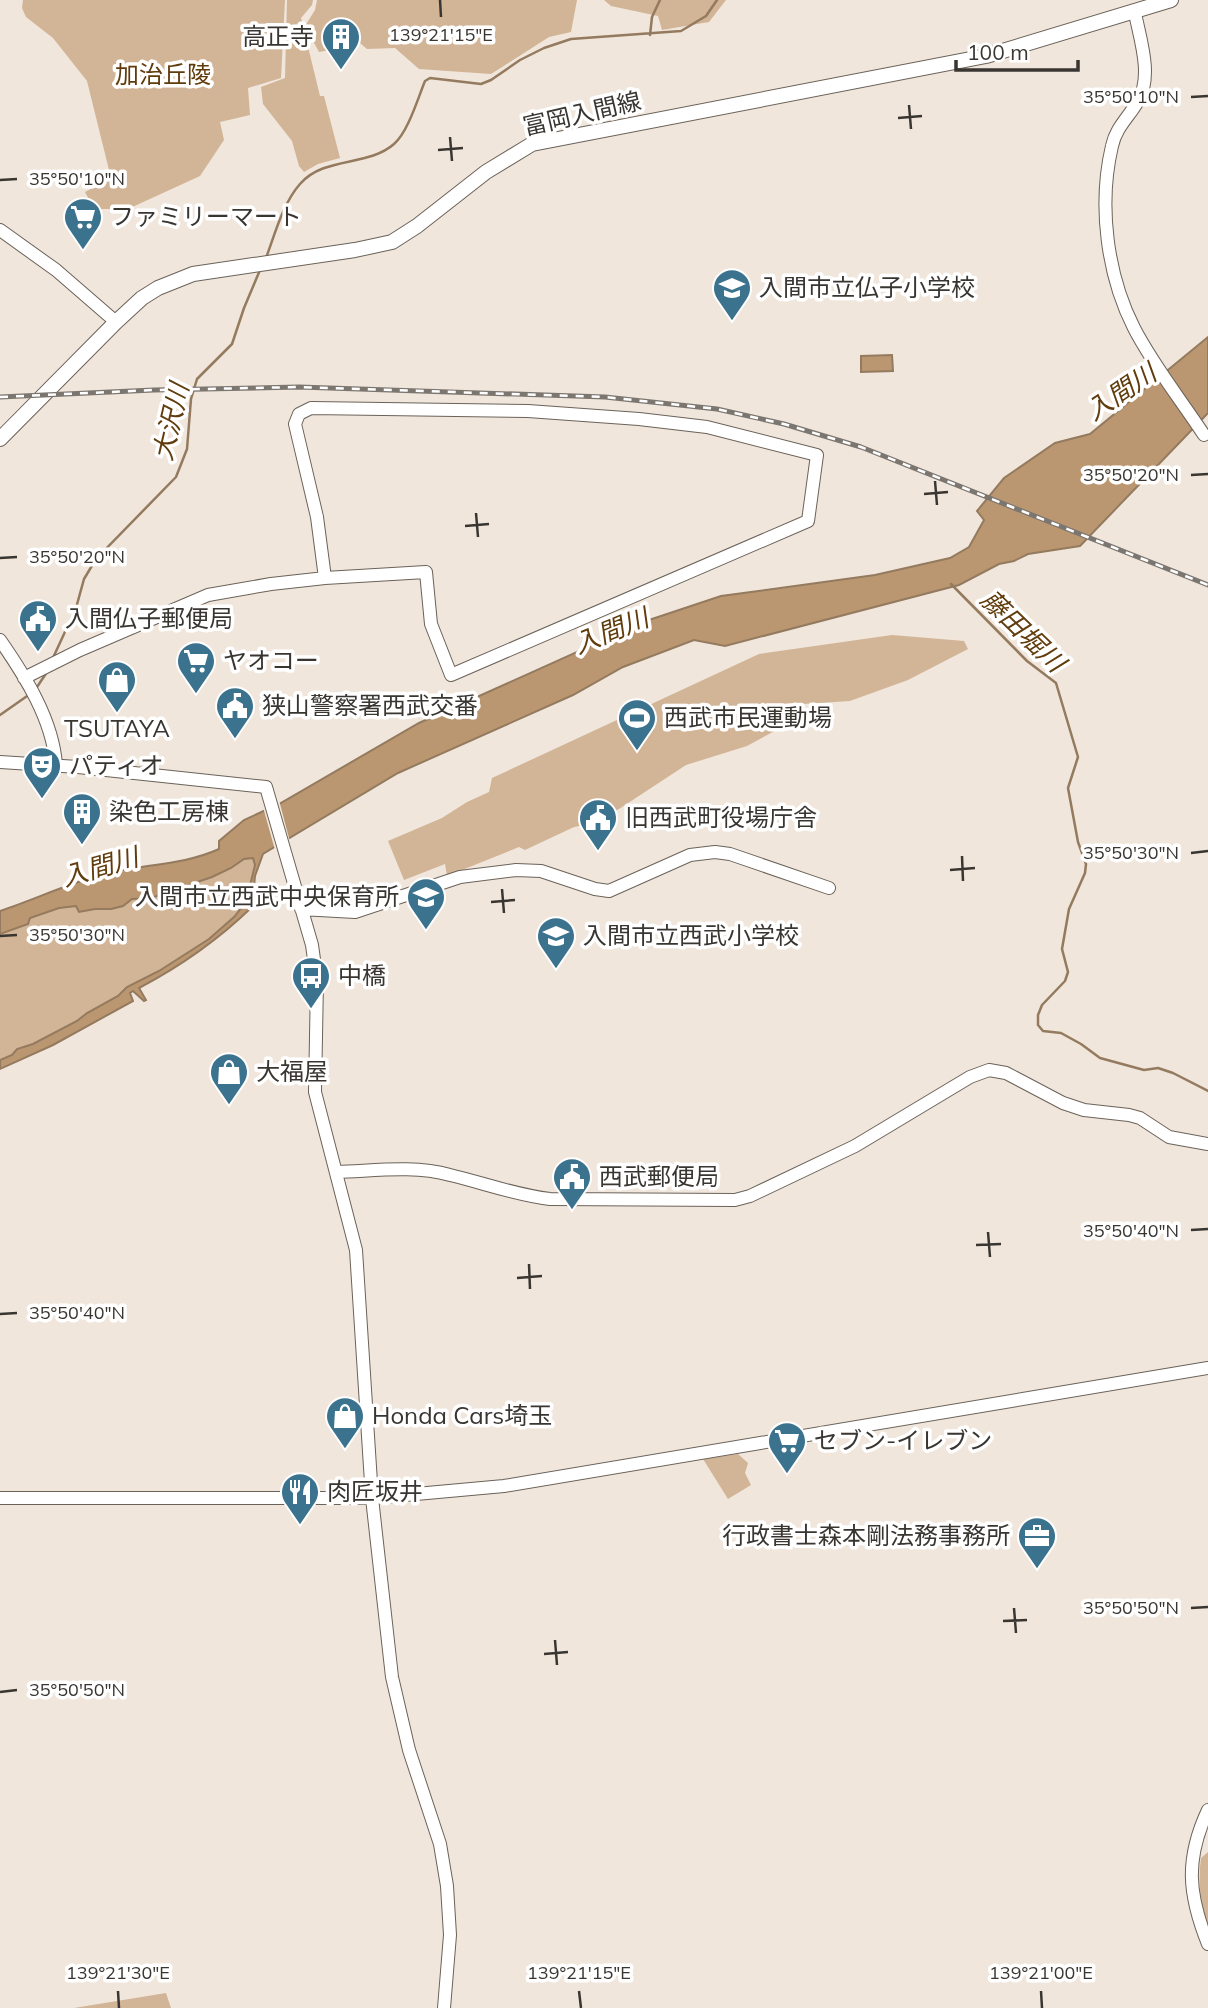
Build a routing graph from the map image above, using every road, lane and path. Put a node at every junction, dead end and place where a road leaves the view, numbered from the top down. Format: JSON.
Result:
{"nodes":[{"id":1,"x":1171,"y":0,"type":"edge"},
{"id":2,"x":1135,"y":13,"type":"junction"},
{"id":3,"x":0,"y":230,"type":"edge"},
{"id":4,"x":117,"y":322,"type":"junction"},
{"id":5,"x":1204,"y":435,"type":"dead end"},
{"id":6,"x":0,"y":439,"type":"edge"},
{"id":7,"x":325,"y":578,"type":"junction"},
{"id":8,"x":0,"y":640,"type":"edge"},
{"id":9,"x":26,"y":682,"type":"junction"},
{"id":10,"x":0,"y":762,"type":"edge"},
{"id":11,"x":56,"y":765,"type":"junction"},
{"id":12,"x":829,"y":888,"type":"dead end"},
{"id":13,"x":301,"y":908,"type":"junction"},
{"id":14,"x":1208,"y":1144,"type":"edge"},
{"id":15,"x":337,"y":1172,"type":"junction"},
{"id":16,"x":1208,"y":1368,"type":"edge"},
{"id":17,"x":372,"y":1498,"type":"junction"},
{"id":18,"x":0,"y":1499,"type":"edge"},
{"id":19,"x":1208,"y":1810,"type":"edge"},
{"id":20,"x":1208,"y":1944,"type":"edge"},
{"id":21,"x":444,"y":2008,"type":"edge"}],
"edges":[{"from":1,"to":2,"type":"main road","name":"富岡入間線"},
{"from":2,"to":4,"type":"main road","name":"富岡入間線"},
{"from":2,"to":5,"type":"street"},
{"from":3,"to":4,"type":"street"},
{"from":4,"to":6,"type":"main road","name":"富岡入間線"},
{"from":7,"to":7,"type":"street"},
{"from":7,"to":9,"type":"street"},
{"from":8,"to":9,"type":"street"},
{"from":9,"to":11,"type":"street"},
{"from":10,"to":11,"type":"street"},
{"from":11,"to":13,"type":"street"},
{"from":12,"to":13,"type":"street"},
{"from":13,"to":15,"type":"street"},
{"from":14,"to":15,"type":"street"},
{"from":15,"to":17,"type":"street"},
{"from":16,"to":17,"type":"street"},
{"from":17,"to":18,"type":"street"},
{"from":17,"to":21,"type":"street"},
{"from":19,"to":20,"type":"street"}]}
